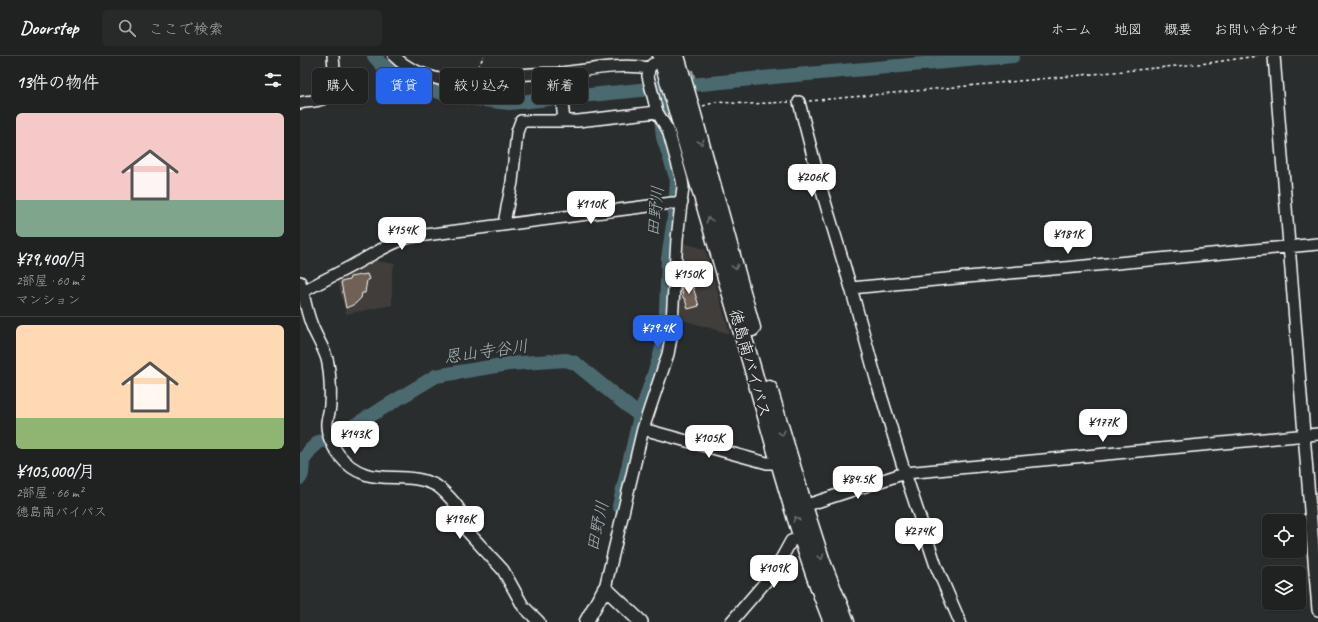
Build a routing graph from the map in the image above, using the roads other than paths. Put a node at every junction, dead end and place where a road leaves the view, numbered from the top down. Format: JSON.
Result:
{"nodes":[{"id":1,"x":333,"y":56,"type":"edge"},
{"id":2,"x":394,"y":56,"type":"edge"},
{"id":3,"x":1274,"y":56,"type":"edge"},
{"id":4,"x":667,"y":64,"type":"edge"},
{"id":5,"x":588,"y":70,"type":"edge"},
{"id":6,"x":532,"y":75,"type":"edge"},
{"id":7,"x":798,"y":102,"type":"road end"},
{"id":8,"x":300,"y":103,"type":"edge"},
{"id":9,"x":562,"y":104,"type":"edge"},
{"id":10,"x":686,"y":107,"type":"junction"},
{"id":11,"x":657,"y":109,"type":"junction"},
{"id":12,"x":564,"y":117,"type":"junction"},
{"id":13,"x":678,"y":202,"type":"junction"},
{"id":14,"x":507,"y":224,"type":"junction"},
{"id":15,"x":1318,"y":244,"type":"edge"},
{"id":16,"x":1290,"y":246,"type":"junction"},
{"id":17,"x":851,"y":288,"type":"junction"},
{"id":18,"x":301,"y":289,"type":"edge"},
{"id":19,"x":643,"y":428,"type":"junction"},
{"id":20,"x":1318,"y":434,"type":"edge"},
{"id":21,"x":1304,"y":436,"type":"junction"},
{"id":22,"x":778,"y":463,"type":"junction"},
{"id":23,"x":905,"y":473,"type":"junction"},
{"id":24,"x":804,"y":506,"type":"junction"},
{"id":25,"x":802,"y":537,"type":"junction"},
{"id":26,"x":605,"y":588,"type":"junction"},
{"id":27,"x":1318,"y":610,"type":"edge"},
{"id":28,"x":539,"y":622,"type":"edge"},
{"id":29,"x":586,"y":622,"type":"edge"},
{"id":30,"x":641,"y":622,"type":"edge"},
{"id":31,"x":731,"y":622,"type":"edge"},
{"id":32,"x":832,"y":622,"type":"edge"},
{"id":33,"x":846,"y":622,"type":"edge"},
{"id":34,"x":960,"y":622,"type":"edge"}],
"edges":[{"from":1,"to":8,"type":"street"},
{"from":2,"to":6,"type":"street"},
{"from":3,"to":16,"type":"street"},
{"from":4,"to":5,"type":"street"},
{"from":4,"to":10,"type":"highway","name":"徳島南バイパス"},
{"from":4,"to":11,"type":"street"},
{"from":7,"to":17,"type":"street"},
{"from":9,"to":12,"type":"street"},
{"from":22,"to":10,"type":"highway","name":"徳島南バイパス","one_way":true},
{"from":10,"to":24,"type":"highway","name":"徳島南バイパス","one_way":true},
{"from":11,"to":12,"type":"street"},
{"from":11,"to":13,"type":"street"},
{"from":12,"to":14,"type":"street"},
{"from":13,"to":14,"type":"street"},
{"from":13,"to":19,"type":"street"},
{"from":14,"to":18,"type":"street"},
{"from":15,"to":16,"type":"street"},
{"from":16,"to":17,"type":"street"},
{"from":16,"to":21,"type":"street"},
{"from":17,"to":23,"type":"street"},
{"from":18,"to":28,"type":"street"},
{"from":19,"to":22,"type":"street"},
{"from":19,"to":26,"type":"street"},
{"from":20,"to":21,"type":"street"},
{"from":21,"to":23,"type":"street"},
{"from":21,"to":27,"type":"street"},
{"from":25,"to":22,"type":"highway","name":"徳島南バイパス","one_way":true},
{"from":23,"to":24,"type":"street"},
{"from":23,"to":34,"type":"street"},
{"from":24,"to":33,"type":"highway","name":"徳島南バイパス","one_way":true},
{"from":25,"to":31,"type":"street"},
{"from":25,"to":32,"type":"highway","name":"徳島南バイパス"},
{"from":26,"to":29,"type":"main road"},
{"from":26,"to":30,"type":"main road"}]}
